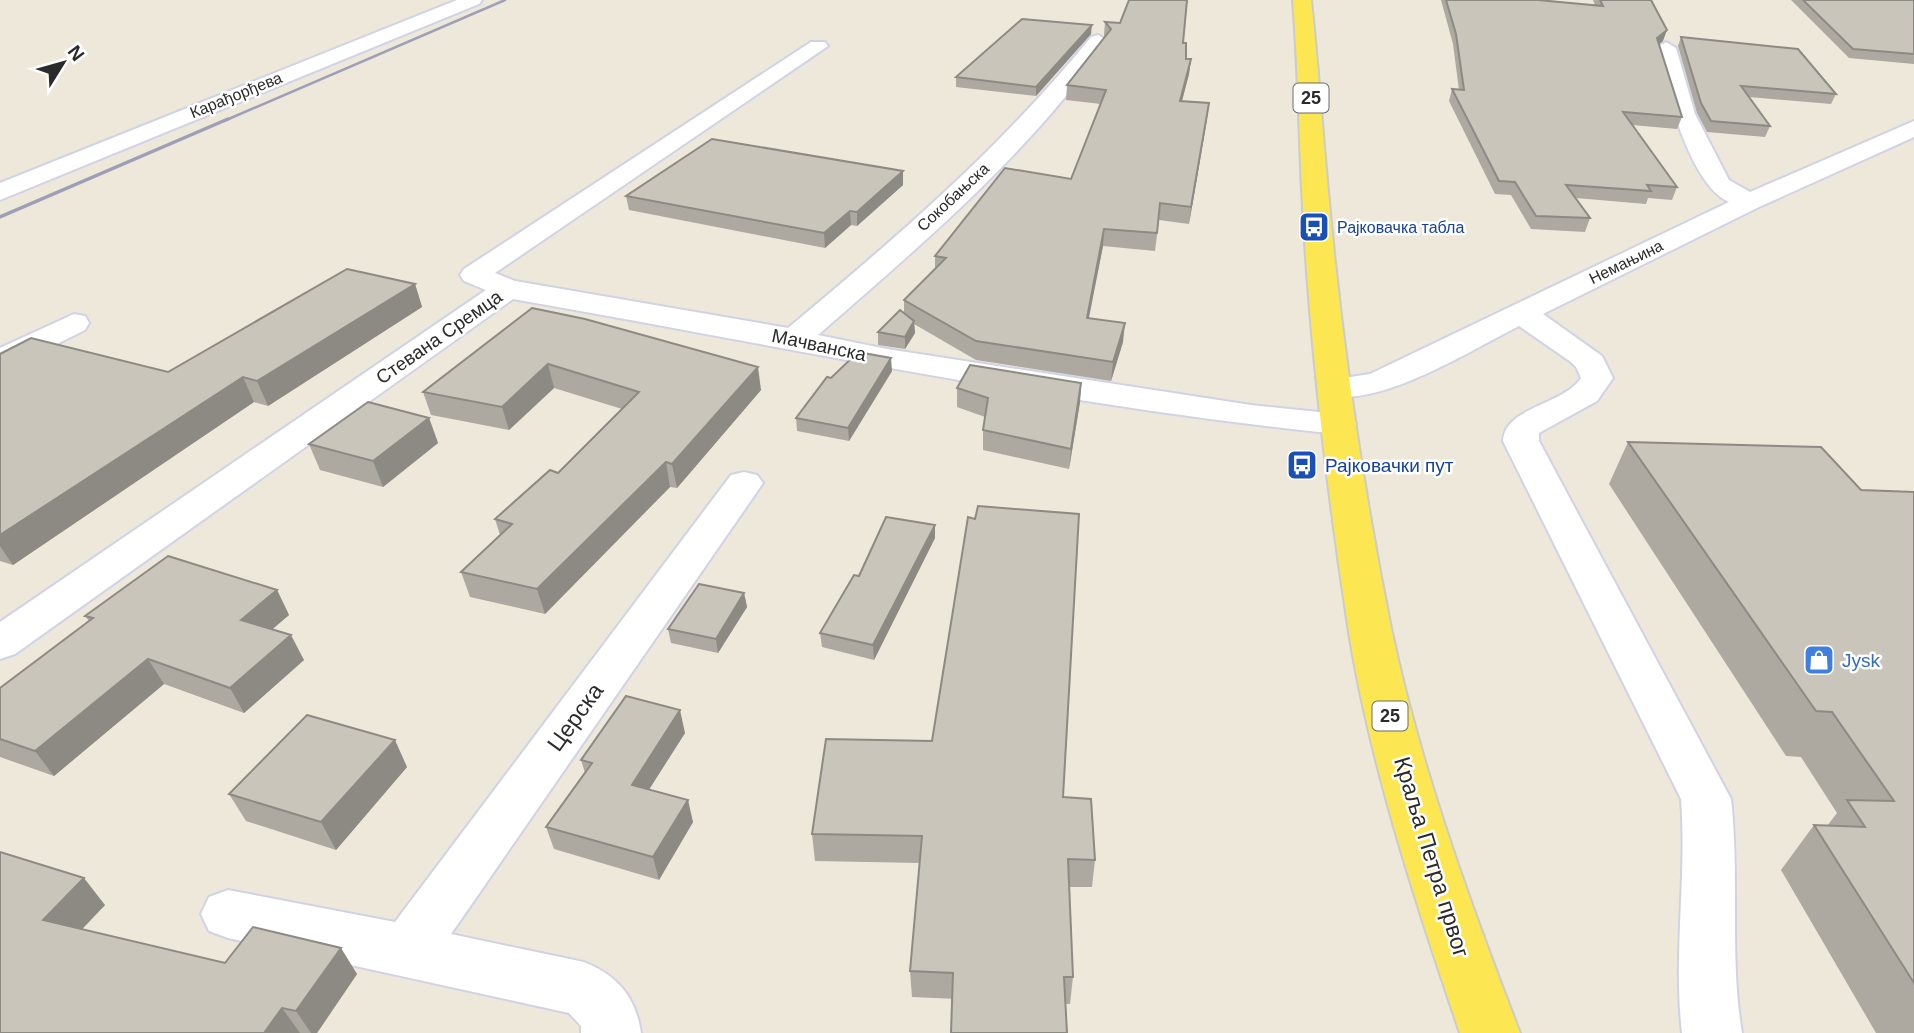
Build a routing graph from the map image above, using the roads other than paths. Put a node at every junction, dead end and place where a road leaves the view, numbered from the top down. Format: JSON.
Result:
{"nodes":[{"id":1,"x":473,"y":0,"type":"edge"},
{"id":2,"x":1301,"y":0,"type":"edge"},
{"id":3,"x":1098,"y":41,"type":"edge"},
{"id":4,"x":818,"y":46,"type":"dead end"},
{"id":5,"x":1666,"y":48,"type":"edge"},
{"id":6,"x":1914,"y":128,"type":"edge"},
{"id":7,"x":0,"y":192,"type":"edge"},
{"id":8,"x":1750,"y":202,"type":"junction"},
{"id":9,"x":508,"y":289,"type":"junction"},
{"id":10,"x":1521,"y":313,"type":"junction"},
{"id":11,"x":74,"y":323,"type":"dead end"},
{"id":12,"x":794,"y":339,"type":"junction"},
{"id":13,"x":0,"y":360,"type":"edge"},
{"id":14,"x":1338,"y":406,"type":"junction"},
{"id":15,"x":744,"y":483,"type":"dead end"},
{"id":16,"x":0,"y":643,"type":"edge"},
{"id":17,"x":228,"y":914,"type":"dead end"},
{"id":18,"x":407,"y":950,"type":"junction"},
{"id":19,"x":611,"y":1033,"type":"edge"},
{"id":20,"x":1490,"y":1033,"type":"edge"},
{"id":21,"x":1712,"y":1033,"type":"edge"}],
"edges":[{"from":1,"to":7,"type":"street","name":"Карађорђева"},
{"from":2,"to":14,"type":"main road","number":"25"},
{"from":3,"to":12,"type":"street","name":"Сокобањска"},
{"from":4,"to":9,"type":"street","name":"Стевана Сремца"},
{"from":5,"to":8,"type":"street"},
{"from":6,"to":8,"type":"street","name":"Немањина"},
{"from":8,"to":10,"type":"street","name":"Немањина"},
{"from":9,"to":12,"type":"street","name":"Мачванска"},
{"from":9,"to":16,"type":"street","name":"Стевана Сремца"},
{"from":10,"to":14,"type":"street","name":"Немањина"},
{"from":10,"to":21,"type":"street"},
{"from":11,"to":13,"type":"street"},
{"from":12,"to":14,"type":"street","name":"Мачванска"},
{"from":14,"to":20,"type":"main road","name":"Краља Петра првог","number":"25"},
{"from":15,"to":18,"type":"street","name":"Церска"},
{"from":17,"to":18,"type":"street"},
{"from":18,"to":19,"type":"street"}]}
